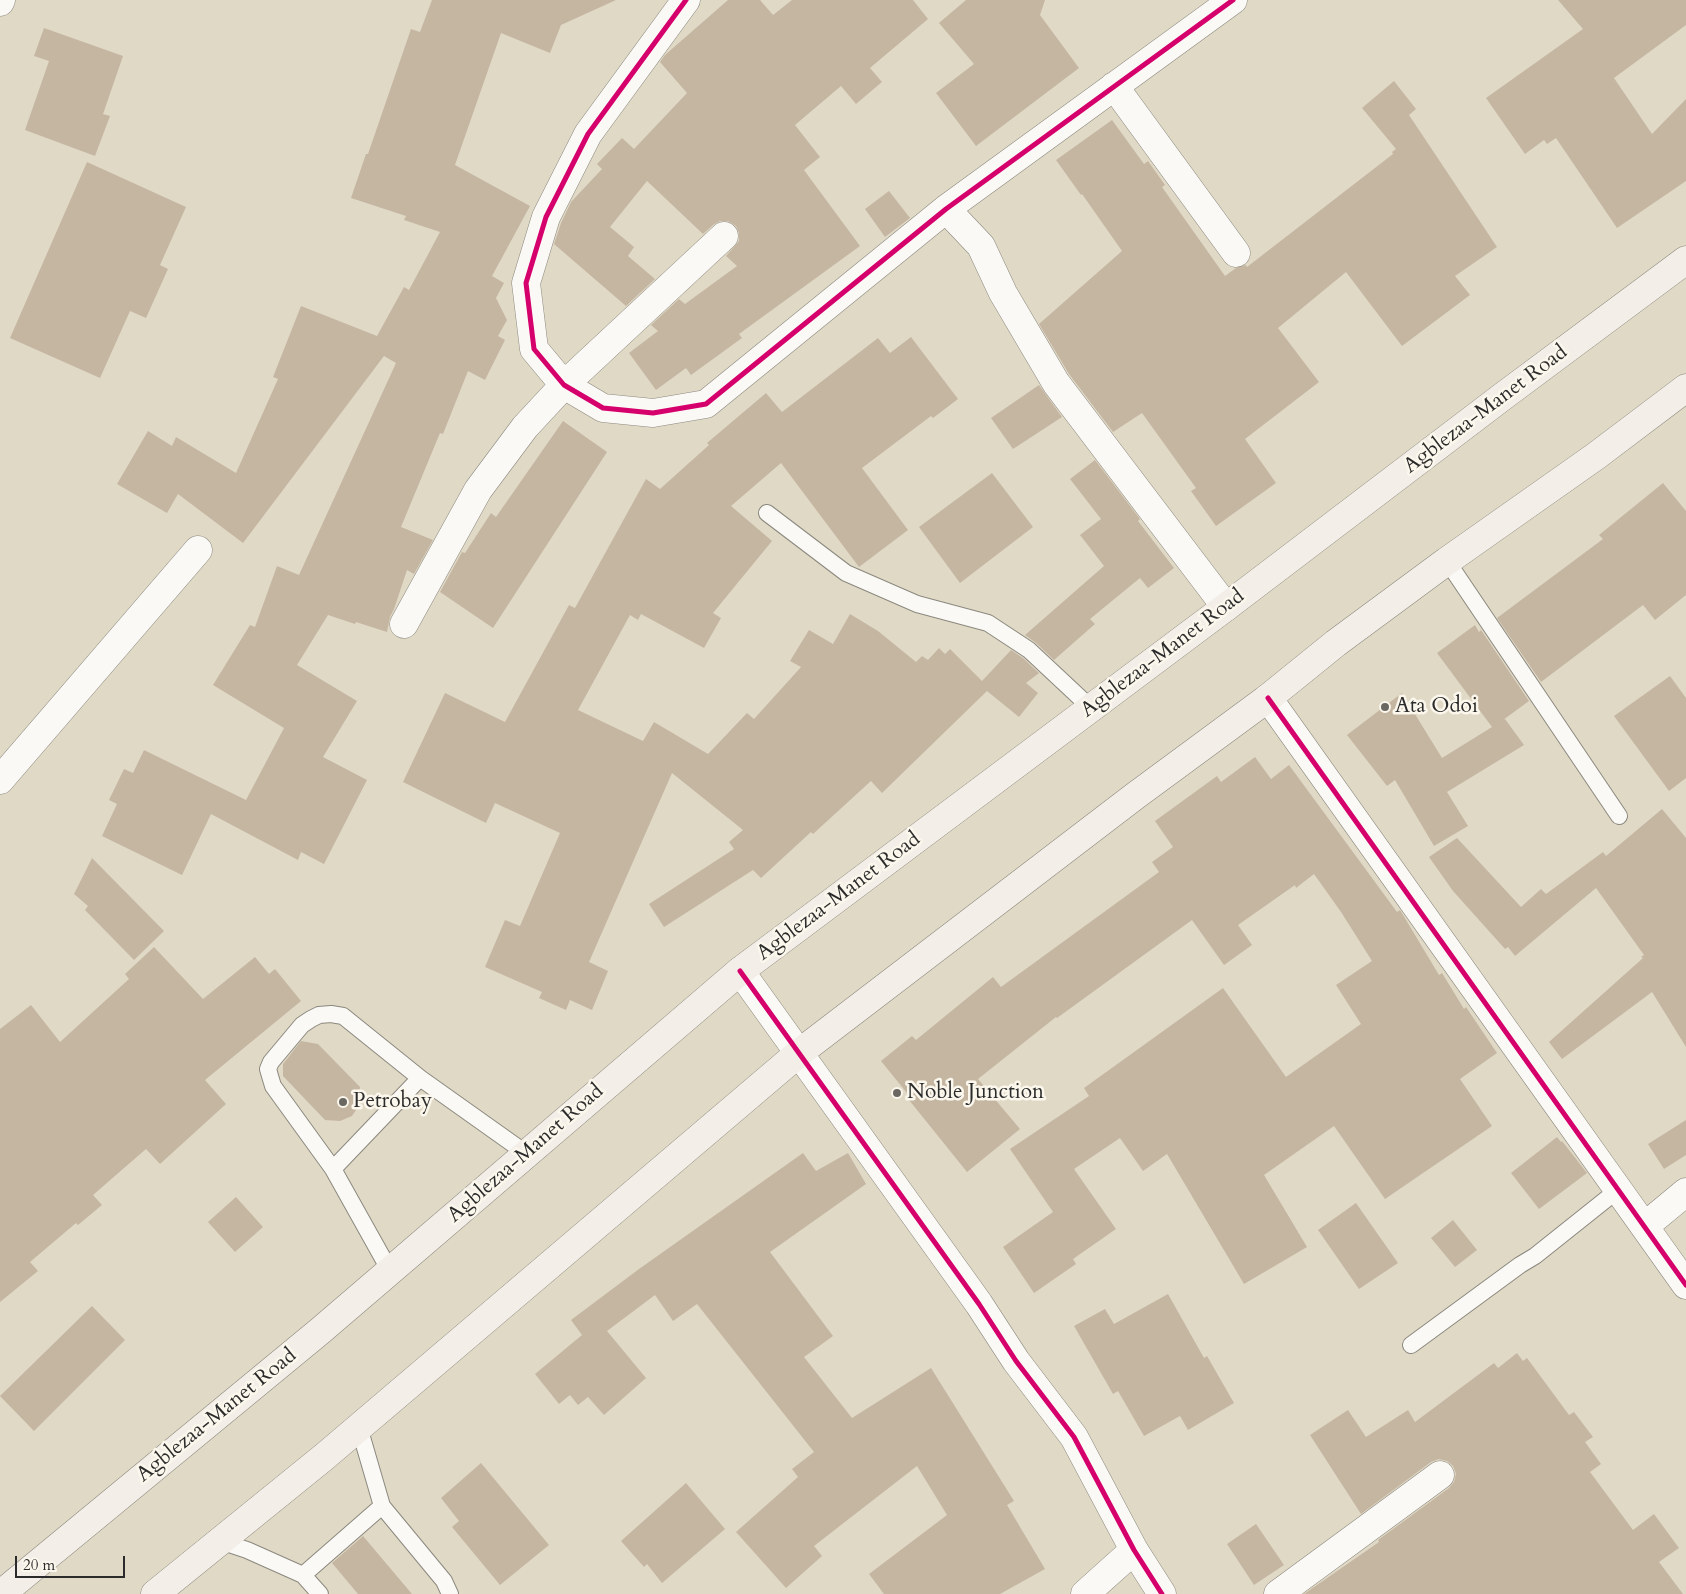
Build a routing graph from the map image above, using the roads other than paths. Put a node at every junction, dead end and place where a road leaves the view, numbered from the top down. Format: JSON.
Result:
{"nodes":[{"id":1,"x":686,"y":0,"type":"edge"},
{"id":2,"x":1232,"y":0,"type":"edge"},
{"id":3,"x":1114,"y":86,"type":"junction"},
{"id":4,"x":946,"y":209,"type":"junction"},
{"id":5,"x":724,"y":236,"type":"dead end"},
{"id":6,"x":1236,"y":253,"type":"dead end"},
{"id":7,"x":1686,"y":260,"type":"edge"},
{"id":8,"x":564,"y":385,"type":"junction"},
{"id":9,"x":1682,"y":398,"type":"edge"},
{"id":10,"x":767,"y":514,"type":"dead end"},
{"id":11,"x":198,"y":550,"type":"dead end"},
{"id":12,"x":1447,"y":561,"type":"junction"},
{"id":13,"x":1226,"y":607,"type":"junction"},
{"id":14,"x":404,"y":624,"type":"dead end"},
{"id":15,"x":1268,"y":698,"type":"junction"},
{"id":16,"x":1091,"y":708,"type":"junction"},
{"id":17,"x":0,"y":780,"type":"edge"},
{"id":18,"x":1619,"y":816,"type":"dead end"},
{"id":19,"x":740,"y":971,"type":"junction"},
{"id":20,"x":798,"y":1052,"type":"junction"},
{"id":21,"x":420,"y":1078,"type":"junction"},
{"id":22,"x":527,"y":1154,"type":"junction"},
{"id":23,"x":333,"y":1169,"type":"junction"},
{"id":24,"x":1619,"y":1189,"type":"junction"},
{"id":25,"x":1686,"y":1192,"type":"edge"},
{"id":26,"x":1645,"y":1226,"type":"junction"},
{"id":27,"x":390,"y":1271,"type":"junction"},
{"id":28,"x":1686,"y":1285,"type":"edge"},
{"id":29,"x":1411,"y":1345,"type":"dead end"},
{"id":30,"x":359,"y":1427,"type":"junction"},
{"id":31,"x":1440,"y":1475,"type":"dead end"},
{"id":32,"x":382,"y":1506,"type":"junction"},
{"id":33,"x":220,"y":1541,"type":"junction"},
{"id":34,"x":1134,"y":1550,"type":"junction"},
{"id":35,"x":302,"y":1576,"type":"junction"},
{"id":36,"x":1,"y":1594,"type":"edge"},
{"id":37,"x":155,"y":1594,"type":"edge"},
{"id":38,"x":320,"y":1594,"type":"edge"},
{"id":39,"x":450,"y":1594,"type":"edge"},
{"id":40,"x":1086,"y":1594,"type":"edge"},
{"id":41,"x":1162,"y":1594,"type":"edge"},
{"id":42,"x":1278,"y":1594,"type":"edge"}],
"edges":[{"from":1,"to":8,"type":"street"},
{"from":2,"to":3,"type":"street"},
{"from":3,"to":4,"type":"street"},
{"from":3,"to":6,"type":"street"},
{"from":4,"to":8,"type":"street"},
{"from":4,"to":13,"type":"street"},
{"from":5,"to":8,"type":"street"},
{"from":7,"to":13,"type":"main road","name":"Agblezaa-Manet Road"},
{"from":8,"to":14,"type":"street"},
{"from":9,"to":12,"type":"main road"},
{"from":10,"to":16,"type":"lane"},
{"from":11,"to":17,"type":"street"},
{"from":12,"to":15,"type":"main road"},
{"from":12,"to":18,"type":"lane"},
{"from":13,"to":16,"type":"main road","name":"Agblezaa-Manet Road"},
{"from":15,"to":20,"type":"main road"},
{"from":15,"to":24,"type":"street"},
{"from":16,"to":19,"type":"main road","name":"Agblezaa-Manet Road"},
{"from":19,"to":20,"type":"street"},
{"from":19,"to":22,"type":"main road","name":"Agblezaa-Manet Road"},
{"from":20,"to":30,"type":"main road"},
{"from":20,"to":34,"type":"street"},
{"from":21,"to":22,"type":"lane"},
{"from":21,"to":23,"type":"lane"},
{"from":21,"to":23,"type":"lane"},
{"from":22,"to":27,"type":"main road","name":"Agblezaa-Manet Road"},
{"from":23,"to":27,"type":"lane"},
{"from":24,"to":26,"type":"street"},
{"from":24,"to":29,"type":"lane"},
{"from":25,"to":26,"type":"street"},
{"from":26,"to":28,"type":"street"},
{"from":27,"to":36,"type":"main road","name":"Agblezaa-Manet Road"},
{"from":30,"to":32,"type":"lane"},
{"from":30,"to":33,"type":"main road"},
{"from":31,"to":42,"type":"street"},
{"from":32,"to":35,"type":"lane"},
{"from":32,"to":39,"type":"lane"},
{"from":33,"to":35,"type":"lane"},
{"from":33,"to":37,"type":"main road"},
{"from":34,"to":40,"type":"street"},
{"from":34,"to":41,"type":"street"},
{"from":35,"to":38,"type":"lane"}]}
